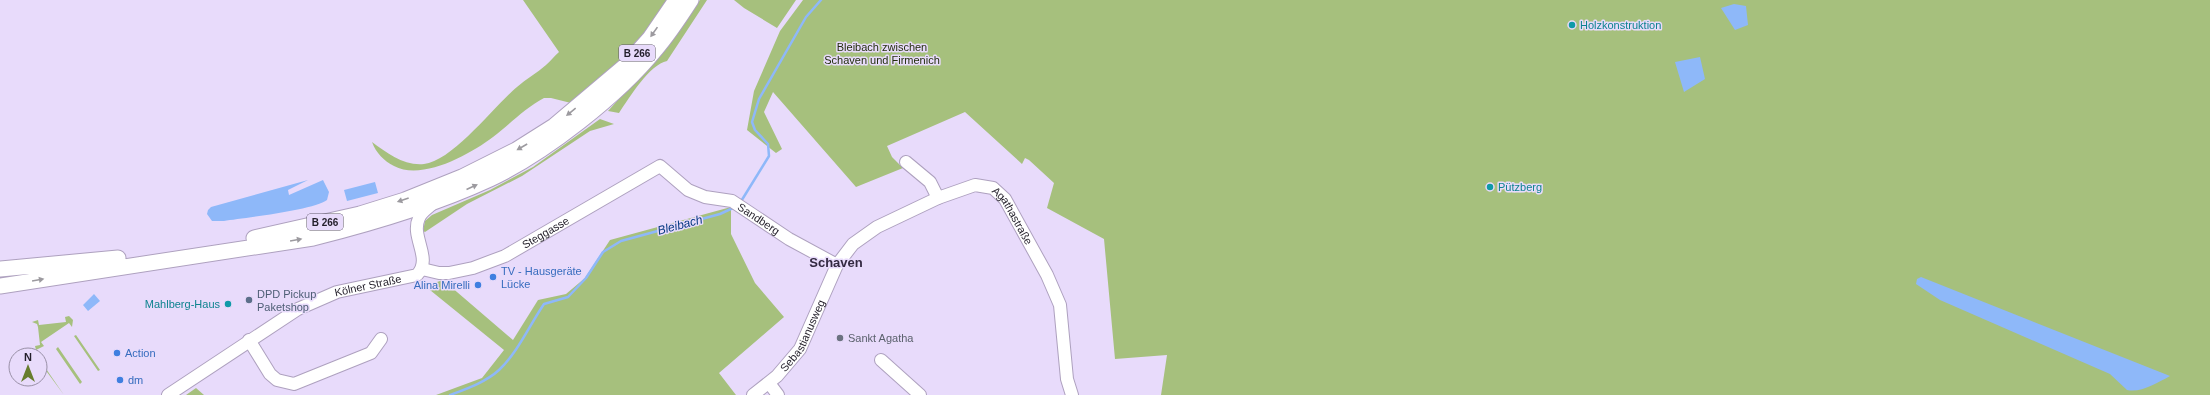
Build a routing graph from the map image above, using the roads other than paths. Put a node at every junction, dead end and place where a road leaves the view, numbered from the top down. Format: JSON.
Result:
{"nodes":[{"id":1,"x":676,"y":0,"type":"edge"},
{"id":2,"x":691,"y":0,"type":"edge"},
{"id":3,"x":906,"y":162,"type":"dead end"},
{"id":4,"x":660,"y":166,"type":"joint"},
{"id":5,"x":938,"y":198,"type":"junction"},
{"id":6,"x":435,"y":201,"type":"junction"},
{"id":7,"x":837,"y":265,"type":"junction"},
{"id":8,"x":0,"y":269,"type":"edge"},
{"id":9,"x":422,"y":269,"type":"junction"},
{"id":10,"x":0,"y":286,"type":"edge"},
{"id":11,"x":381,"y":339,"type":"dead end"},
{"id":12,"x":249,"y":340,"type":"junction"},
{"id":13,"x":881,"y":360,"type":"dead end"},
{"id":14,"x":769,"y":384,"type":"junction"},
{"id":15,"x":168,"y":395,"type":"edge"},
{"id":16,"x":753,"y":395,"type":"edge"},
{"id":17,"x":778,"y":395,"type":"edge"},
{"id":18,"x":920,"y":395,"type":"edge"},
{"id":19,"x":1072,"y":395,"type":"edge"}],
"edges":[{"from":1,"to":8,"type":"main road","number":"B 266","one_way":true},
{"from":6,"to":2,"type":"main road","number":"B 266","one_way":true},
{"from":3,"to":5,"type":"street"},
{"from":4,"to":7,"type":"street","name":"Sandberg"},
{"from":4,"to":9,"type":"street","name":"Steggasse"},
{"from":5,"to":7,"type":"street","name":"Agathastraße"},
{"from":5,"to":19,"type":"street","name":"Agathastraße"},
{"from":6,"to":9,"type":"street"},
{"from":10,"to":6,"type":"main road","number":"B 266","one_way":true},
{"from":7,"to":14,"type":"street","name":"Sebastianusweg"},
{"from":9,"to":12,"type":"street","name":"Kölner Straße"},
{"from":11,"to":12,"type":"street"},
{"from":12,"to":15,"type":"street","name":"Kölner Straße"},
{"from":13,"to":18,"type":"street"},
{"from":14,"to":16,"type":"street","name":"Sebastianusweg"},
{"from":14,"to":17,"type":"street"}]}
